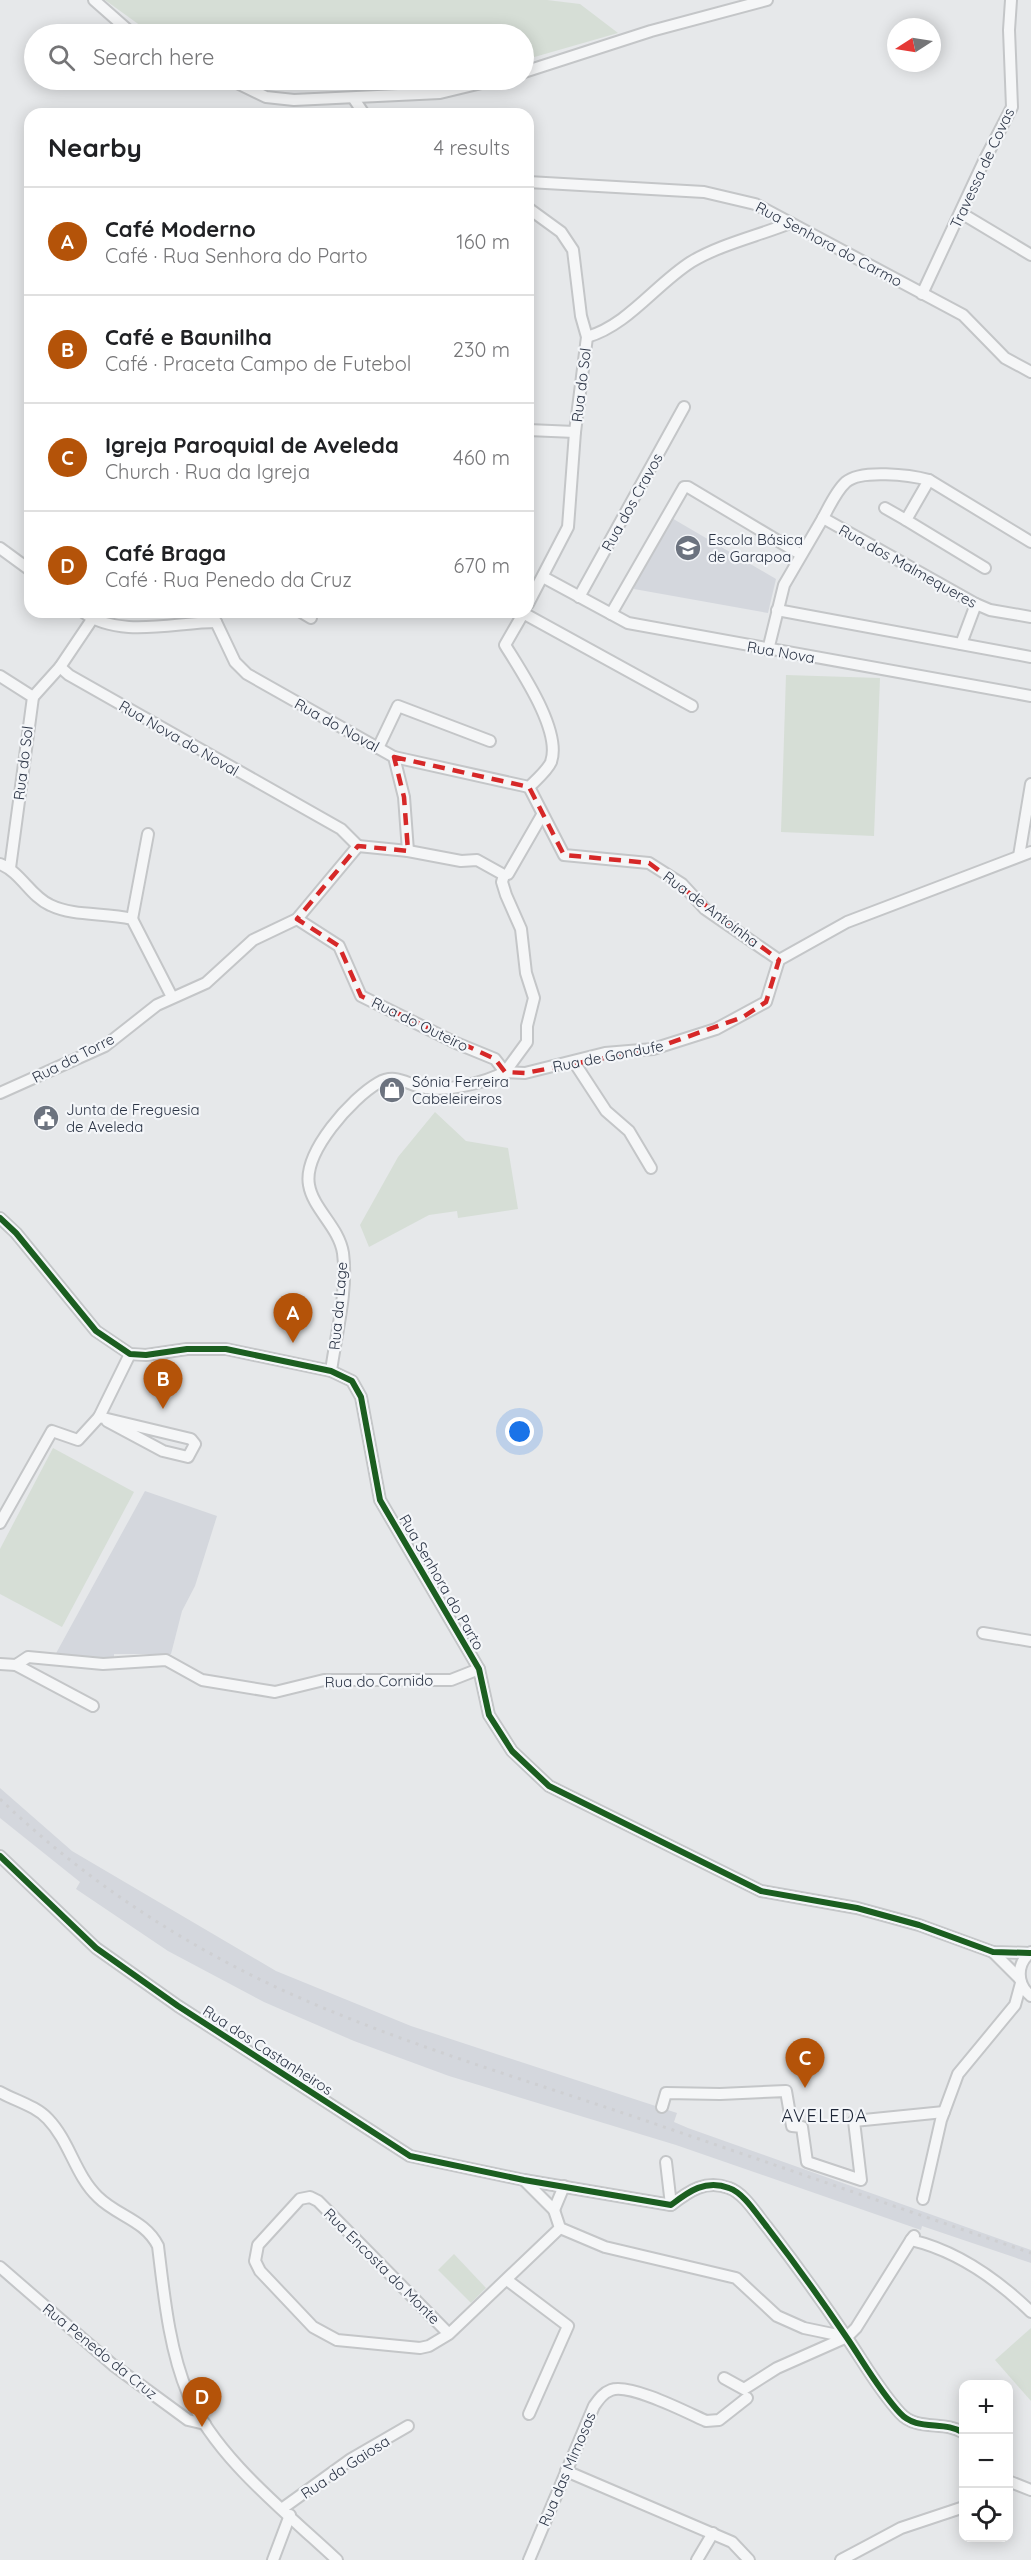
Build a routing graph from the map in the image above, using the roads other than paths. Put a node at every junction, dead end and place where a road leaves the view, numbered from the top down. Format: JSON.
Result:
{"nodes":[{"id":1,"x":94,"y":0,"type":"edge"},
{"id":2,"x":767,"y":0,"type":"edge"},
{"id":3,"x":1011,"y":0,"type":"edge"},
{"id":4,"x":121,"y":24,"type":"edge"},
{"id":5,"x":534,"y":69,"type":"edge"},
{"id":6,"x":252,"y":90,"type":"edge"},
{"id":7,"x":452,"y":90,"type":"edge"},
{"id":8,"x":354,"y":99,"type":"junction"},
{"id":9,"x":360,"y":108,"type":"edge"},
{"id":10,"x":534,"y":182,"type":"edge"},
{"id":11,"x":534,"y":212,"type":"edge"},
{"id":12,"x":961,"y":213,"type":"junction"},
{"id":13,"x":790,"y":223,"type":"junction"},
{"id":14,"x":1031,"y":255,"type":"edge"},
{"id":15,"x":922,"y":294,"type":"junction"},
{"id":16,"x":587,"y":337,"type":"junction"},
{"id":17,"x":1031,"y":372,"type":"edge"},
{"id":18,"x":684,"y":407,"type":"dead end"},
{"id":19,"x":534,"y":430,"type":"edge"},
{"id":20,"x":575,"y":432,"type":"junction"},
{"id":21,"x":929,"y":480,"type":"junction"},
{"id":22,"x":885,"y":508,"type":"dead end"},
{"id":23,"x":823,"y":518,"type":"junction"},
{"id":24,"x":906,"y":520,"type":"junction"},
{"id":25,"x":1031,"y":542,"type":"edge"},
{"id":26,"x":0,"y":548,"type":"edge"},
{"id":27,"x":800,"y":554,"type":"junction"},
{"id":28,"x":24,"y":566,"type":"edge"},
{"id":29,"x":985,"y":568,"type":"dead end"},
{"id":30,"x":543,"y":577,"type":"junction"},
{"id":31,"x":534,"y":594,"type":"edge"},
{"id":32,"x":579,"y":597,"type":"junction"},
{"id":33,"x":976,"y":604,"type":"junction"},
{"id":34,"x":777,"y":610,"type":"junction"},
{"id":35,"x":611,"y":614,"type":"junction"},
{"id":36,"x":534,"y":615,"type":"edge"},
{"id":37,"x":1031,"y":617,"type":"edge"},
{"id":38,"x":94,"y":618,"type":"edge"},
{"id":39,"x":100,"y":618,"type":"edge"},
{"id":40,"x":187,"y":618,"type":"edge"},
{"id":41,"x":213,"y":618,"type":"edge"},
{"id":42,"x":219,"y":618,"type":"edge"},
{"id":43,"x":520,"y":618,"type":"edge"},
{"id":44,"x":191,"y":622,"type":"junction"},
{"id":45,"x":961,"y":644,"type":"junction"},
{"id":46,"x":768,"y":650,"type":"junction"},
{"id":47,"x":1031,"y":657,"type":"edge"},
{"id":48,"x":60,"y":667,"type":"junction"},
{"id":49,"x":0,"y":676,"type":"edge"},
{"id":50,"x":1031,"y":696,"type":"edge"},
{"id":51,"x":33,"y":697,"type":"junction"},
{"id":52,"x":692,"y":706,"type":"dead end"},
{"id":53,"x":490,"y":741,"type":"dead end"},
{"id":54,"x":378,"y":748,"type":"junction"},
{"id":55,"x":394,"y":756,"type":"junction"},
{"id":56,"x":1031,"y":784,"type":"edge"},
{"id":57,"x":529,"y":787,"type":"junction"},
{"id":58,"x":542,"y":815,"type":"junction"},
{"id":59,"x":148,"y":834,"type":"dead end"},
{"id":60,"x":358,"y":846,"type":"junction"},
{"id":61,"x":408,"y":851,"type":"junction"},
{"id":62,"x":1031,"y":852,"type":"edge"},
{"id":63,"x":1018,"y":856,"type":"junction"},
{"id":64,"x":5,"y":866,"type":"edge"},
{"id":65,"x":504,"y":875,"type":"junction"},
{"id":66,"x":132,"y":919,"type":"junction"},
{"id":67,"x":297,"y":919,"type":"junction"},
{"id":68,"x":779,"y":960,"type":"junction"},
{"id":69,"x":172,"y":997,"type":"junction"},
{"id":70,"x":574,"y":1062,"type":"junction"},
{"id":71,"x":505,"y":1072,"type":"junction"},
{"id":72,"x":0,"y":1093,"type":"edge"},
{"id":73,"x":651,"y":1168,"type":"dead end"},
{"id":74,"x":0,"y":1218,"type":"edge"},
{"id":75,"x":130,"y":1354,"type":"junction"},
{"id":76,"x":331,"y":1371,"type":"junction"},
{"id":77,"x":103,"y":1419,"type":"junction"},
{"id":78,"x":0,"y":1523,"type":"edge"},
{"id":79,"x":983,"y":1633,"type":"dead end"},
{"id":80,"x":1031,"y":1641,"type":"edge"},
{"id":81,"x":0,"y":1664,"type":"edge"},
{"id":82,"x":16,"y":1665,"type":"junction"},
{"id":83,"x":479,"y":1670,"type":"junction"},
{"id":84,"x":93,"y":1706,"type":"dead end"},
{"id":85,"x":0,"y":1856,"type":"edge"},
{"id":86,"x":993,"y":1952,"type":"junction"},
{"id":87,"x":1030,"y":1953,"type":"edge"},
{"id":88,"x":1020,"y":1981,"type":"junction"},
{"id":89,"x":1031,"y":1998,"type":"edge"},
{"id":90,"x":1015,"y":2005,"type":"junction"},
{"id":91,"x":0,"y":2092,"type":"edge"},
{"id":92,"x":662,"y":2107,"type":"dead end"},
{"id":93,"x":944,"y":2112,"type":"junction"},
{"id":94,"x":666,"y":2162,"type":"dead end"},
{"id":95,"x":524,"y":2180,"type":"junction"},
{"id":96,"x":564,"y":2186,"type":"junction"},
{"id":97,"x":923,"y":2199,"type":"dead end"},
{"id":98,"x":671,"y":2205,"type":"junction"},
{"id":99,"x":554,"y":2210,"type":"junction"},
{"id":100,"x":560,"y":2228,"type":"junction"},
{"id":101,"x":0,"y":2267,"type":"edge"},
{"id":102,"x":507,"y":2280,"type":"junction"},
{"id":103,"x":1031,"y":2312,"type":"edge"},
{"id":104,"x":449,"y":2334,"type":"junction"},
{"id":105,"x":847,"y":2337,"type":"junction"},
{"id":106,"x":724,"y":2378,"type":"dead end"},
{"id":107,"x":747,"y":2398,"type":"dead end"},
{"id":108,"x":529,"y":2414,"type":"dead end"},
{"id":109,"x":205,"y":2424,"type":"junction"},
{"id":110,"x":408,"y":2426,"type":"dead end"},
{"id":111,"x":959,"y":2430,"type":"edge"},
{"id":112,"x":566,"y":2471,"type":"junction"},
{"id":113,"x":1013,"y":2483,"type":"edge"},
{"id":114,"x":1031,"y":2490,"type":"edge"},
{"id":115,"x":959,"y":2508,"type":"edge"},
{"id":116,"x":287,"y":2512,"type":"junction"},
{"id":117,"x":713,"y":2533,"type":"junction"},
{"id":118,"x":273,"y":2560,"type":"edge"},
{"id":119,"x":337,"y":2560,"type":"edge"},
{"id":120,"x":530,"y":2560,"type":"edge"},
{"id":121,"x":697,"y":2560,"type":"edge"},
{"id":122,"x":749,"y":2560,"type":"edge"},
{"id":123,"x":841,"y":2560,"type":"edge"}],
"edges":[{"from":1,"to":4,"type":"street"},
{"from":2,"to":5,"type":"street"},
{"from":3,"to":12,"type":"street","name":"Travessa de Covas"},
{"from":6,"to":8,"type":"street"},
{"from":7,"to":8,"type":"street"},
{"from":8,"to":9,"type":"street"},
{"from":10,"to":13,"type":"street","name":"Rua Senhora do Carmo"},
{"from":11,"to":16,"type":"street","name":"Rua do Sol"},
{"from":12,"to":14,"type":"street"},
{"from":12,"to":15,"type":"street","name":"Travessa de Covas"},
{"from":13,"to":15,"type":"street","name":"Rua Senhora do Carmo"},
{"from":13,"to":16,"type":"street"},
{"from":15,"to":17,"type":"street","name":"Rua Senhora do Carmo"},
{"from":16,"to":20,"type":"street","name":"Rua do Sol"},
{"from":18,"to":32,"type":"street","name":"Rua dos Cravos"},
{"from":19,"to":20,"type":"street"},
{"from":20,"to":30,"type":"street","name":"Rua do Sol"},
{"from":21,"to":23,"type":"street"},
{"from":21,"to":24,"type":"street"},
{"from":21,"to":25,"type":"street"},
{"from":22,"to":24,"type":"street"},
{"from":23,"to":27,"type":"street","name":"Rua dos Malmequeres"},
{"from":23,"to":33,"type":"street","name":"Rua dos Malmequeres"},
{"from":24,"to":29,"type":"street"},
{"from":26,"to":28,"type":"street"},
{"from":27,"to":34,"type":"street","name":"Rua dos Malmequeres"},
{"from":27,"to":35,"type":"street"},
{"from":30,"to":31,"type":"street","name":"Rua do Sol"},
{"from":30,"to":32,"type":"street","name":"Rua Nova"},
{"from":32,"to":35,"type":"street","name":"Rua Nova"},
{"from":33,"to":37,"type":"street","name":"Rua dos Malmequeres"},
{"from":33,"to":45,"type":"street"},
{"from":34,"to":45,"type":"street"},
{"from":34,"to":46,"type":"street","name":"Rua dos Malmequeres"},
{"from":35,"to":46,"type":"street","name":"Rua Nova"},
{"from":36,"to":52,"type":"street"},
{"from":38,"to":48,"type":"street"},
{"from":39,"to":44,"type":"street"},
{"from":40,"to":44,"type":"street"},
{"from":41,"to":44,"type":"street"},
{"from":42,"to":54,"type":"street","name":"Rua do Noval"},
{"from":43,"to":57,"type":"street","name":"Rua do Sol"},
{"from":45,"to":47,"type":"street"},
{"from":46,"to":50,"type":"street","name":"Rua Nova"},
{"from":48,"to":51,"type":"street"},
{"from":48,"to":60,"type":"street","name":"Rua Nova do Noval"},
{"from":49,"to":51,"type":"street"},
{"from":51,"to":64,"type":"street","name":"Rua do Sol"},
{"from":53,"to":54,"type":"street"},
{"from":54,"to":55,"type":"street","name":"Rua do Noval"},
{"from":55,"to":57,"type":"street"},
{"from":55,"to":61,"type":"street","name":"Rua do Noval"},
{"from":56,"to":63,"type":"street"},
{"from":57,"to":58,"type":"street","name":"Rua de Antoínha"},
{"from":58,"to":65,"type":"street"},
{"from":58,"to":68,"type":"street","name":"Rua de Antoínha"},
{"from":59,"to":66,"type":"street"},
{"from":60,"to":61,"type":"street"},
{"from":60,"to":67,"type":"street"},
{"from":61,"to":65,"type":"street"},
{"from":62,"to":63,"type":"street"},
{"from":63,"to":68,"type":"street"},
{"from":64,"to":66,"type":"street"},
{"from":65,"to":71,"type":"street"},
{"from":66,"to":69,"type":"street"},
{"from":67,"to":69,"type":"street","name":"Rua da Torre"},
{"from":67,"to":71,"type":"street","name":"Rua do Outeiro"},
{"from":68,"to":70,"type":"street","name":"Rua de Gondufe"},
{"from":69,"to":72,"type":"street","name":"Rua da Torre"},
{"from":70,"to":71,"type":"street","name":"Rua de Gondufe"},
{"from":70,"to":73,"type":"street"},
{"from":71,"to":76,"type":"street","name":"Rua da Lage"},
{"from":74,"to":75,"type":"street"},
{"from":75,"to":76,"type":"street","name":"Rua Senhora do Parto"},
{"from":75,"to":77,"type":"street"},
{"from":76,"to":83,"type":"street","name":"Rua Senhora do Parto"},
{"from":77,"to":77,"type":"street"},
{"from":77,"to":78,"type":"street"},
{"from":79,"to":80,"type":"street"},
{"from":81,"to":82,"type":"street","name":"Rua do Cornido"},
{"from":82,"to":83,"type":"street","name":"Rua do Cornido"},
{"from":82,"to":84,"type":"street"},
{"from":83,"to":86,"type":"street","name":"Rua Senhora do Parto"},
{"from":85,"to":95,"type":"street","name":"Rua dos Castanheiros"},
{"from":86,"to":87,"type":"street","name":"Rua Senhora do Parto"},
{"from":86,"to":88,"type":"street","name":"Rua Senhora do Parto"},
{"from":87,"to":88,"type":"street"},
{"from":88,"to":89,"type":"street","name":"Rua Senhora do Parto"},
{"from":88,"to":90,"type":"street"},
{"from":89,"to":90,"type":"street"},
{"from":90,"to":93,"type":"street"},
{"from":91,"to":109,"type":"street"},
{"from":92,"to":93,"type":"street"},
{"from":93,"to":97,"type":"street"},
{"from":94,"to":98,"type":"street"},
{"from":95,"to":96,"type":"street","name":"Rua dos Castanheiros"},
{"from":95,"to":99,"type":"street"},
{"from":96,"to":98,"type":"street","name":"Rua dos Castanheiros"},
{"from":96,"to":99,"type":"street"},
{"from":98,"to":105,"type":"street"},
{"from":99,"to":100,"type":"street"},
{"from":100,"to":102,"type":"street","name":"Rua Encosta do Monte"},
{"from":100,"to":105,"type":"street"},
{"from":101,"to":109,"type":"street","name":"Rua Penedo da Cruz"},
{"from":102,"to":104,"type":"street","name":"Rua Encosta do Monte"},
{"from":102,"to":108,"type":"street"},
{"from":103,"to":105,"type":"street"},
{"from":104,"to":104,"type":"street","name":"Rua Encosta do Monte"},
{"from":105,"to":106,"type":"street"},
{"from":105,"to":111,"type":"street"},
{"from":107,"to":112,"type":"street","name":"Rua das Mimosas"},
{"from":109,"to":116,"type":"street"},
{"from":110,"to":116,"type":"street","name":"Rua da Gaiosa"},
{"from":112,"to":117,"type":"street"},
{"from":112,"to":120,"type":"street","name":"Rua das Mimosas"},
{"from":113,"to":114,"type":"street"},
{"from":115,"to":123,"type":"street"},
{"from":116,"to":118,"type":"street"},
{"from":116,"to":119,"type":"street"},
{"from":117,"to":121,"type":"street"},
{"from":117,"to":122,"type":"street"}]}
